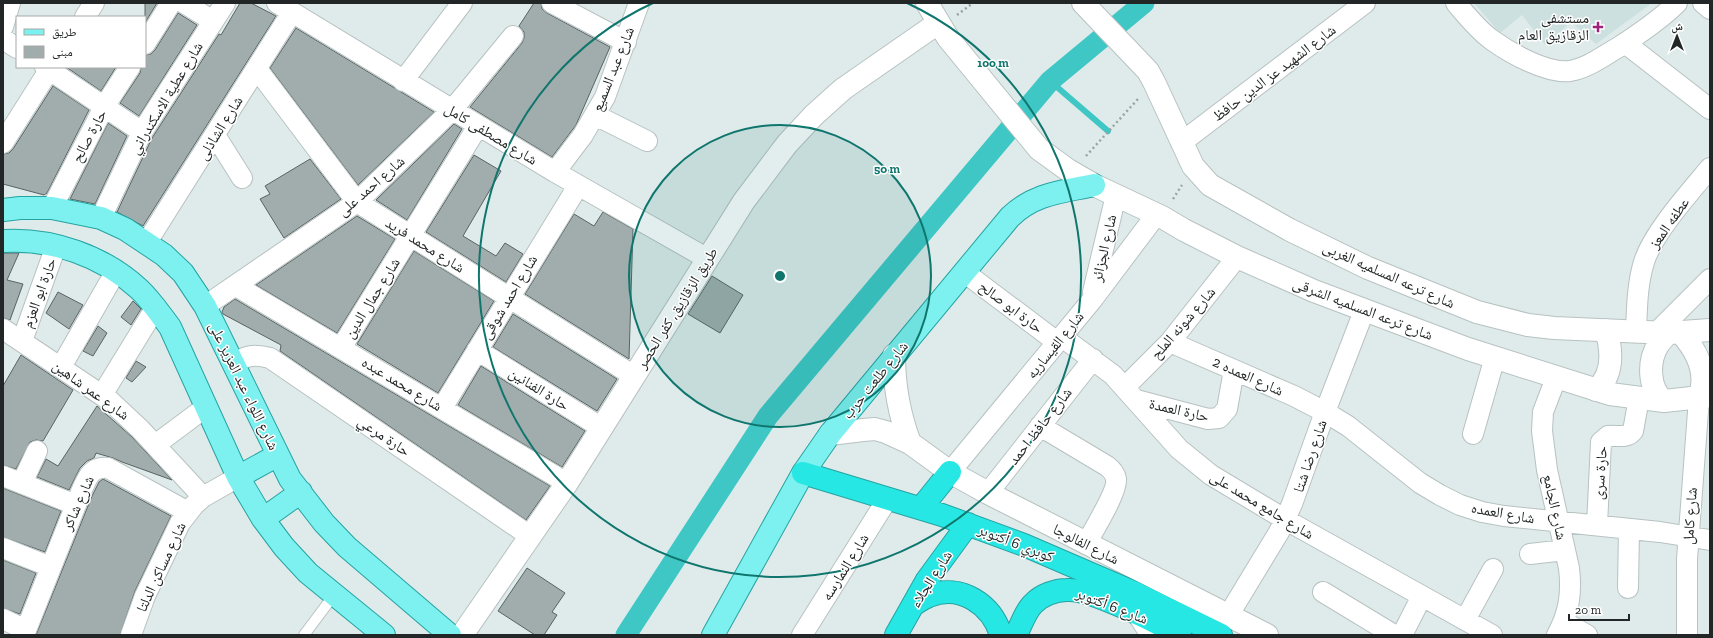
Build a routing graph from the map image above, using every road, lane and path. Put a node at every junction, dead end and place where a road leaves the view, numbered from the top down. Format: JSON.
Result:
{"nodes":[{"id":1,"x":10,"y":3,"type":"edge"},
{"id":2,"x":94,"y":3,"type":"edge"},
{"id":3,"x":171,"y":3,"type":"edge"},
{"id":4,"x":184,"y":3,"type":"edge"},
{"id":5,"x":225,"y":3,"type":"edge"},
{"id":6,"x":462,"y":3,"type":"edge"},
{"id":7,"x":552,"y":3,"type":"edge"},
{"id":8,"x":640,"y":3,"type":"edge"},
{"id":9,"x":927,"y":3,"type":"edge"},
{"id":10,"x":1082,"y":3,"type":"edge"},
{"id":11,"x":1365,"y":3,"type":"edge"},
{"id":12,"x":1456,"y":3,"type":"edge"},
{"id":13,"x":1677,"y":3,"type":"edge"},
{"id":14,"x":1703,"y":3,"type":"edge"},
{"id":15,"x":285,"y":8,"type":"edge"},
{"id":16,"x":1710,"y":9,"type":"edge"},
{"id":17,"x":86,"y":16,"type":"edge"},
{"id":18,"x":213,"y":21,"type":"junction"},
{"id":19,"x":3,"y":27,"type":"edge"},
{"id":20,"x":943,"y":30,"type":"junction"},
{"id":21,"x":513,"y":36,"type":"dead end"},
{"id":22,"x":3,"y":38,"type":"edge"},
{"id":23,"x":146,"y":42,"type":"edge"},
{"id":24,"x":626,"y":42,"type":"junction"},
{"id":25,"x":1625,"y":43,"type":"junction"},
{"id":26,"x":16,"y":47,"type":"edge"},
{"id":27,"x":48,"y":68,"type":"edge"},
{"id":28,"x":129,"y":68,"type":"edge"},
{"id":29,"x":257,"y":69,"type":"junction"},
{"id":30,"x":1151,"y":77,"type":"junction"},
{"id":31,"x":403,"y":80,"type":"junction"},
{"id":32,"x":104,"y":107,"type":"junction"},
{"id":33,"x":1710,"y":109,"type":"edge"},
{"id":34,"x":452,"y":110,"type":"junction"},
{"id":35,"x":595,"y":115,"type":"junction"},
{"id":36,"x":478,"y":126,"type":"junction"},
{"id":37,"x":142,"y":132,"type":"junction"},
{"id":38,"x":215,"y":135,"type":"junction"},
{"id":39,"x":647,"y":141,"type":"dead end"},
{"id":40,"x":1182,"y":142,"type":"junction"},
{"id":41,"x":3,"y":143,"type":"edge"},
{"id":42,"x":1193,"y":166,"type":"junction"},
{"id":43,"x":1710,"y":168,"type":"edge"},
{"id":44,"x":554,"y":172,"type":"junction"},
{"id":45,"x":1070,"y":172,"type":"junction"},
{"id":46,"x":242,"y":178,"type":"dead end"},
{"id":47,"x":1094,"y":185,"type":"junction"},
{"id":48,"x":578,"y":186,"type":"junction"},
{"id":49,"x":1116,"y":195,"type":"junction"},
{"id":50,"x":357,"y":202,"type":"junction"},
{"id":51,"x":52,"y":208,"type":"junction"},
{"id":52,"x":3,"y":210,"type":"edge"},
{"id":53,"x":1159,"y":216,"type":"junction"},
{"id":54,"x":101,"y":218,"type":"junction"},
{"id":55,"x":411,"y":236,"type":"junction"},
{"id":56,"x":3,"y":241,"type":"edge"},
{"id":57,"x":147,"y":242,"type":"junction"},
{"id":58,"x":56,"y":246,"type":"junction"},
{"id":59,"x":1237,"y":257,"type":"junction"},
{"id":60,"x":708,"y":259,"type":"junction"},
{"id":61,"x":116,"y":271,"type":"junction"},
{"id":62,"x":964,"y":272,"type":"junction"},
{"id":63,"x":1710,"y":279,"type":"edge"},
{"id":64,"x":236,"y":286,"type":"junction"},
{"id":65,"x":509,"y":297,"type":"junction"},
{"id":66,"x":1092,"y":300,"type":"junction"},
{"id":67,"x":205,"y":306,"type":"junction"},
{"id":68,"x":156,"y":307,"type":"junction"},
{"id":69,"x":1364,"y":311,"type":"junction"},
{"id":70,"x":3,"y":329,"type":"edge"},
{"id":71,"x":1606,"y":330,"type":"junction"},
{"id":72,"x":1710,"y":330,"type":"edge"},
{"id":73,"x":1660,"y":332,"type":"junction"},
{"id":74,"x":1060,"y":340,"type":"junction"},
{"id":75,"x":22,"y":341,"type":"junction"},
{"id":76,"x":1170,"y":342,"type":"junction"},
{"id":77,"x":341,"y":348,"type":"junction"},
{"id":78,"x":477,"y":350,"type":"junction"},
{"id":79,"x":894,"y":355,"type":"junction"},
{"id":80,"x":1495,"y":357,"type":"junction"},
{"id":81,"x":1093,"y":359,"type":"junction"},
{"id":82,"x":234,"y":364,"type":"junction"},
{"id":83,"x":61,"y":367,"type":"junction"},
{"id":84,"x":1234,"y":370,"type":"junction"},
{"id":85,"x":634,"y":376,"type":"junction"},
{"id":86,"x":1556,"y":378,"type":"junction"},
{"id":87,"x":1596,"y":390,"type":"junction"},
{"id":88,"x":1130,"y":393,"type":"junction"},
{"id":89,"x":102,"y":395,"type":"junction"},
{"id":90,"x":1704,"y":397,"type":"edge"},
{"id":91,"x":1639,"y":398,"type":"junction"},
{"id":92,"x":1664,"y":401,"type":"junction"},
{"id":93,"x":206,"y":407,"type":"junction"},
{"id":94,"x":442,"y":408,"type":"junction"},
{"id":95,"x":1325,"y":412,"type":"junction"},
{"id":96,"x":1703,"y":422,"type":"edge"},
{"id":97,"x":1040,"y":426,"type":"junction"},
{"id":98,"x":602,"y":428,"type":"junction"},
{"id":99,"x":830,"y":434,"type":"junction"},
{"id":100,"x":1473,"y":434,"type":"dead end"},
{"id":101,"x":910,"y":443,"type":"junction"},
{"id":102,"x":155,"y":445,"type":"junction"},
{"id":103,"x":37,"y":451,"type":"dead end"},
{"id":104,"x":278,"y":455,"type":"junction"},
{"id":105,"x":950,"y":472,"type":"junction"},
{"id":106,"x":803,"y":473,"type":"junction"},
{"id":107,"x":3,"y":476,"type":"edge"},
{"id":108,"x":238,"y":477,"type":"junction"},
{"id":109,"x":22,"y":483,"type":"junction"},
{"id":110,"x":567,"y":483,"type":"junction"},
{"id":111,"x":301,"y":492,"type":"junction"},
{"id":112,"x":988,"y":493,"type":"junction"},
{"id":113,"x":203,"y":497,"type":"junction"},
{"id":114,"x":888,"y":498,"type":"junction"},
{"id":115,"x":76,"y":505,"type":"junction"},
{"id":116,"x":921,"y":508,"type":"junction"},
{"id":117,"x":188,"y":512,"type":"junction"},
{"id":118,"x":263,"y":519,"type":"junction"},
{"id":119,"x":1286,"y":520,"type":"junction"},
{"id":120,"x":1558,"y":521,"type":"junction"},
{"id":121,"x":968,"y":524,"type":"junction"},
{"id":122,"x":1597,"y":525,"type":"junction"},
{"id":123,"x":1629,"y":529,"type":"junction"},
{"id":124,"x":530,"y":536,"type":"junction"},
{"id":125,"x":1688,"y":536,"type":"junction"},
{"id":126,"x":1710,"y":540,"type":"edge"},
{"id":127,"x":1086,"y":544,"type":"junction"},
{"id":128,"x":3,"y":548,"type":"edge"},
{"id":129,"x":1565,"y":550,"type":"junction"},
{"id":130,"x":1530,"y":554,"type":"dead end"},
{"id":131,"x":51,"y":567,"type":"junction"},
{"id":132,"x":1493,"y":569,"type":"dead end"},
{"id":133,"x":1628,"y":588,"type":"dead end"},
{"id":134,"x":1322,"y":592,"type":"dead end"},
{"id":135,"x":334,"y":596,"type":"junction"},
{"id":136,"x":1422,"y":596,"type":"junction"},
{"id":137,"x":913,"y":605,"type":"junction"},
{"id":138,"x":1139,"y":615,"type":"junction"},
{"id":139,"x":3,"y":619,"type":"edge"},
{"id":140,"x":1465,"y":620,"type":"junction"},
{"id":141,"x":1224,"y":625,"type":"edge"},
{"id":142,"x":1560,"y":628,"type":"edge"},
{"id":143,"x":25,"y":632,"type":"edge"},
{"id":144,"x":131,"y":635,"type":"edge"},
{"id":145,"x":304,"y":635,"type":"edge"},
{"id":146,"x":384,"y":635,"type":"edge"},
{"id":147,"x":450,"y":635,"type":"edge"},
{"id":148,"x":462,"y":635,"type":"edge"},
{"id":149,"x":713,"y":635,"type":"edge"},
{"id":150,"x":802,"y":635,"type":"edge"},
{"id":151,"x":896,"y":635,"type":"edge"},
{"id":152,"x":1001,"y":635,"type":"edge"},
{"id":153,"x":1016,"y":635,"type":"edge"},
{"id":154,"x":1152,"y":635,"type":"edge"},
{"id":155,"x":1180,"y":635,"type":"edge"},
{"id":156,"x":1267,"y":635,"type":"edge"},
{"id":157,"x":1394,"y":635,"type":"edge"},
{"id":158,"x":1402,"y":635,"type":"edge"},
{"id":159,"x":1492,"y":635,"type":"edge"},
{"id":160,"x":1587,"y":635,"type":"edge"},
{"id":161,"x":1687,"y":635,"type":"edge"}],
"edges":[{"from":1,"to":19,"type":"street"},
{"from":2,"to":17,"type":"street"},
{"from":3,"to":23,"type":"street"},
{"from":4,"to":18,"type":"street"},
{"from":5,"to":18,"type":"street","name":"شارع عطية الاسكندراني"},
{"from":6,"to":31,"type":"street"},
{"from":7,"to":24,"type":"street"},
{"from":8,"to":24,"type":"street","name":"شارع عبد السميع"},
{"from":9,"to":20,"type":"street","name":"شارع ترعه المسلميه الشرقى"},
{"from":10,"to":30,"type":"street","name":"شارع ترعه المسلميه الغربى"},
{"from":11,"to":40,"type":"street","name":"شارع الشهيد عز الدين حافظ"},
{"from":12,"to":25,"type":"street"},
{"from":13,"to":25,"type":"street"},
{"from":14,"to":16,"type":"street"},
{"from":15,"to":29,"type":"street","name":"شارع الشاذلى"},
{"from":15,"to":31,"type":"street","name":"شارع مصطفى كامل"},
{"from":18,"to":37,"type":"street","name":"شارع عطية الاسكندراني"},
{"from":20,"to":45,"type":"street","name":"شارع ترعه المسلميه الشرقى"},
{"from":20,"to":60,"type":"street","name":"طريق الزقازيق, كفر الحصر"},
{"from":21,"to":34,"type":"street","name":"شارع احمد على"},
{"from":22,"to":26,"type":"street"},
{"from":24,"to":35,"type":"street","name":"شارع عبد السميع"},
{"from":25,"to":33,"type":"street"},
{"from":27,"to":32,"type":"street"},
{"from":27,"to":41,"type":"street"},
{"from":28,"to":32,"type":"street","name":"حارة صالح"},
{"from":29,"to":38,"type":"street","name":"شارع الشاذلى"},
{"from":29,"to":50,"type":"street","name":"شارع محمد فريد"},
{"from":30,"to":40,"type":"street","name":"شارع ترعه المسلميه الغربى"},
{"from":30,"to":45,"type":"path"},
{"from":31,"to":34,"type":"street","name":"شارع مصطفى كامل"},
{"from":32,"to":37,"type":"street"},
{"from":32,"to":51,"type":"street","name":"حارة صالح"},
{"from":34,"to":36,"type":"street","name":"شارع مصطفى كامل"},
{"from":34,"to":50,"type":"street","name":"شارع احمد على"},
{"from":35,"to":39,"type":"street"},
{"from":35,"to":44,"type":"street","name":"شارع عبد السميع"},
{"from":36,"to":44,"type":"street","name":"شارع مصطفى كامل"},
{"from":36,"to":55,"type":"street","name":"شارع جمال الدين"},
{"from":37,"to":54,"type":"street","name":"شارع عطية الاسكندراني"},
{"from":38,"to":46,"type":"street"},
{"from":38,"to":57,"type":"street","name":"شارع الشاذلى"},
{"from":40,"to":42,"type":"street","name":"شارع ترعه المسلميه الغربى"},
{"from":42,"to":53,"type":"path"},
{"from":42,"to":71,"type":"street","name":"شارع ترعه المسلميه الغربى"},
{"from":43,"to":73,"type":"street","name":"عطفه المعز"},
{"from":44,"to":48,"type":"street","name":"شارع مصطفى كامل"},
{"from":45,"to":47,"type":"street","name":"شارع ترعه المسلميه الشرقى"},
{"from":47,"to":49,"type":"street","name":"شارع ترعه المسلميه الشرقى"},
{"from":47,"to":62,"type":"main road","name":"شارع طلعت حرب"},
{"from":48,"to":60,"type":"street","name":"شارع مصطفى كامل"},
{"from":48,"to":65,"type":"street","name":"شارع احمد شوقى"},
{"from":49,"to":53,"type":"street","name":"شارع ترعه المسلميه الشرقى"},
{"from":49,"to":66,"type":"street","name":"شارع الجزائر"},
{"from":50,"to":55,"type":"street","name":"شارع محمد فريد"},
{"from":50,"to":64,"type":"street","name":"شارع احمد على"},
{"from":51,"to":52,"type":"main road","name":"شارع اللواء عبد العزيز على"},
{"from":51,"to":54,"type":"main road","name":"شارع اللواء عبد العزيز على"},
{"from":53,"to":59,"type":"street","name":"شارع ترعه المسلميه الشرقى"},
{"from":53,"to":66,"type":"street","name":"شارع القيساريه"},
{"from":54,"to":57,"type":"main road","name":"شارع اللواء عبد العزيز على"},
{"from":55,"to":65,"type":"street","name":"شارع محمد فريد"},
{"from":55,"to":77,"type":"street","name":"شارع جمال الدين"},
{"from":56,"to":58,"type":"main road"},
{"from":57,"to":67,"type":"main road","name":"شارع اللواء عبد العزيز على"},
{"from":58,"to":61,"type":"main road"},
{"from":58,"to":75,"type":"street","name":"حارة ابو العزم"},
{"from":59,"to":69,"type":"street","name":"شارع ترعه المسلميه الشرقى"},
{"from":59,"to":76,"type":"street","name":"شارع شونه الملح"},
{"from":60,"to":85,"type":"street","name":"طريق الزقازيق, كفر الحصر"},
{"from":61,"to":68,"type":"main road"},
{"from":61,"to":83,"type":"street"},
{"from":62,"to":74,"type":"street","name":"حارة ابو صالح"},
{"from":62,"to":79,"type":"main road","name":"شارع طلعت حرب"},
{"from":63,"to":73,"type":"street"},
{"from":64,"to":67,"type":"street","name":"شارع احمد على"},
{"from":64,"to":77,"type":"street","name":"شارع محمد عبده"},
{"from":65,"to":78,"type":"street","name":"شارع احمد شوقى"},
{"from":65,"to":85,"type":"street","name":"شارع محمد فريد"},
{"from":66,"to":74,"type":"street","name":"شارع القيساريه"},
{"from":67,"to":82,"type":"main road","name":"شارع اللواء عبد العزيز على"},
{"from":68,"to":89,"type":"street"},
{"from":68,"to":93,"type":"main road"},
{"from":69,"to":80,"type":"street","name":"شارع ترعه المسلميه الشرقى"},
{"from":69,"to":95,"type":"street","name":"شارع رضا شتا"},
{"from":70,"to":75,"type":"street","name":"شارع عمر شاهين"},
{"from":71,"to":73,"type":"street","name":"شارع ترعه المسلميه الغربى"},
{"from":71,"to":87,"type":"street"},
{"from":72,"to":73,"type":"street","name":"شارع ترعه المسلميه الغربى"},
{"from":73,"to":90,"type":"street"},
{"from":73,"to":92,"type":"street"},
{"from":74,"to":81,"type":"street","name":"شارع جامع محمد على"},
{"from":74,"to":105,"type":"street","name":"شارع القيساريه"},
{"from":75,"to":83,"type":"street","name":"شارع عمر شاهين"},
{"from":76,"to":84,"type":"street","name":"شارع العمده 2"},
{"from":76,"to":88,"type":"street","name":"شارع شونه الملح"},
{"from":77,"to":94,"type":"street","name":"شارع محمد عبده"},
{"from":78,"to":94,"type":"street","name":"شارع احمد شوقى"},
{"from":78,"to":98,"type":"street","name":"حارة الفنانين"},
{"from":79,"to":99,"type":"main road","name":"شارع طلعت حرب"},
{"from":79,"to":101,"type":"street"},
{"from":80,"to":86,"type":"street","name":"شارع ترعه المسلميه الشرقى"},
{"from":80,"to":100,"type":"street"},
{"from":81,"to":88,"type":"street","name":"شارع جامع محمد على"},
{"from":81,"to":97,"type":"street","name":"شارع حافظ احمد"},
{"from":82,"to":104,"type":"main road","name":"شارع اللواء عبد العزيز على"},
{"from":82,"to":124,"type":"street","name":"حارة مرعي"},
{"from":83,"to":89,"type":"street","name":"شارع عمر شاهين"},
{"from":84,"to":88,"type":"street","name":"حارة العمدة"},
{"from":84,"to":95,"type":"street","name":"شارع العمده 2"},
{"from":85,"to":98,"type":"street","name":"طريق الزقازيق, كفر الحصر"},
{"from":86,"to":87,"type":"street","name":"شارع ترعه المسلميه الشرقى"},
{"from":86,"to":120,"type":"street","name":"شارع الجامع"},
{"from":87,"to":91,"type":"street","name":"شارع ترعه المسلميه الشرقى"},
{"from":88,"to":119,"type":"street","name":"شارع جامع محمد على"},
{"from":89,"to":102,"type":"street","name":"شارع عمر شاهين"},
{"from":90,"to":92,"type":"street","name":"شارع ترعه المسلميه الشرقى"},
{"from":90,"to":96,"type":"street","name":"شارع كامل"},
{"from":91,"to":92,"type":"street","name":"شارع ترعه المسلميه الشرقى"},
{"from":91,"to":122,"type":"street","name":"حارة سرى"},
{"from":93,"to":102,"type":"street"},
{"from":93,"to":108,"type":"main road"},
{"from":94,"to":110,"type":"street","name":"شارع محمد عبده"},
{"from":95,"to":119,"type":"street","name":"شارع رضا شتا"},
{"from":95,"to":120,"type":"street","name":"شارع العمده"},
{"from":96,"to":125,"type":"street","name":"شارع كامل"},
{"from":97,"to":112,"type":"street","name":"شارع حافظ احمد"},
{"from":97,"to":127,"type":"street"},
{"from":98,"to":110,"type":"street","name":"طريق الزقازيق, كفر الحصر"},
{"from":99,"to":101,"type":"street","name":"شارع الفالوجا"},
{"from":99,"to":106,"type":"main road","name":"شارع طلعت حرب"},
{"from":101,"to":105,"type":"street","name":"شارع الفالوجا"},
{"from":102,"to":113,"type":"street","name":"شارع عمر شاهين"},
{"from":103,"to":109,"type":"street"},
{"from":104,"to":108,"type":"main road"},
{"from":104,"to":111,"type":"main road","name":"شارع اللواء عبد العزيز على"},
{"from":105,"to":112,"type":"street","name":"شارع الفالوجا"},
{"from":105,"to":116,"type":"highway"},
{"from":106,"to":114,"type":"highway","name":"كوبري 6 أكتوبر"},
{"from":106,"to":149,"type":"main road","name":"شارع طلعت حرب"},
{"from":107,"to":109,"type":"street"},
{"from":108,"to":113,"type":"street","name":"شارع مساكن الدلتا"},
{"from":108,"to":118,"type":"main road"},
{"from":109,"to":115,"type":"street"},
{"from":110,"to":124,"type":"street","name":"طريق الزقازيق, كفر الحصر"},
{"from":111,"to":118,"type":"main road"},
{"from":111,"to":147,"type":"main road","name":"شارع اللواء عبد العزيز على"},
{"from":112,"to":127,"type":"street","name":"شارع الفالوجا"},
{"from":113,"to":117,"type":"street","name":"شارع مساكن الدلتا"},
{"from":114,"to":116,"type":"highway","name":"كوبري 6 أكتوبر"},
{"from":114,"to":150,"type":"street","name":"شارع النمارسه"},
{"from":115,"to":117,"type":"street","name":"شارع شاكر"},
{"from":115,"to":131,"type":"street","name":"شارع شاكر"},
{"from":116,"to":121,"type":"highway","name":"كوبري 6 أكتوبر"},
{"from":117,"to":144,"type":"street","name":"شارع مساكن الدلتا"},
{"from":118,"to":135,"type":"main road"},
{"from":119,"to":136,"type":"street","name":"شارع جامع محمد على"},
{"from":119,"to":141,"type":"street","name":"شارع رضا شتا"},
{"from":120,"to":122,"type":"street","name":"شارع العمده"},
{"from":120,"to":129,"type":"street","name":"شارع الجامع"},
{"from":121,"to":137,"type":"highway","name":"شارع الجلاء"},
{"from":121,"to":141,"type":"highway","name":"كوبري 6 أكتوبر"},
{"from":122,"to":123,"type":"street","name":"شارع العمده"},
{"from":123,"to":125,"type":"street","name":"شارع العمده"},
{"from":123,"to":133,"type":"street"},
{"from":124,"to":148,"type":"street","name":"طريق الزقازيق, كفر الحصر"},
{"from":125,"to":126,"type":"street","name":"شارع العمده"},
{"from":125,"to":161,"type":"street","name":"شارع كامل"},
{"from":127,"to":141,"type":"street","name":"شارع الفالوجا"},
{"from":128,"to":131,"type":"street"},
{"from":129,"to":130,"type":"street"},
{"from":129,"to":142,"type":"street","name":"شارع الجامع"},
{"from":131,"to":143,"type":"street","name":"شارع شاكر"},
{"from":132,"to":140,"type":"street"},
{"from":134,"to":157,"type":"street"},
{"from":135,"to":145,"type":"lane"},
{"from":135,"to":146,"type":"main road"},
{"from":136,"to":140,"type":"street","name":"شارع جامع محمد على"},
{"from":136,"to":158,"type":"street"},
{"from":137,"to":151,"type":"highway","name":"شارع الجلاء"},
{"from":137,"to":152,"type":"highway"},
{"from":138,"to":153,"type":"highway","name":"شارع 6 أكتوبر"},
{"from":138,"to":154,"type":"street"},
{"from":138,"to":155,"type":"highway","name":"شارع 6 أكتوبر"},
{"from":139,"to":143,"type":"street"},
{"from":140,"to":159,"type":"street","name":"شارع جامع محمد على"},
{"from":141,"to":156,"type":"street","name":"شارع الفالوجا"},
{"from":142,"to":160,"type":"street"}]}
